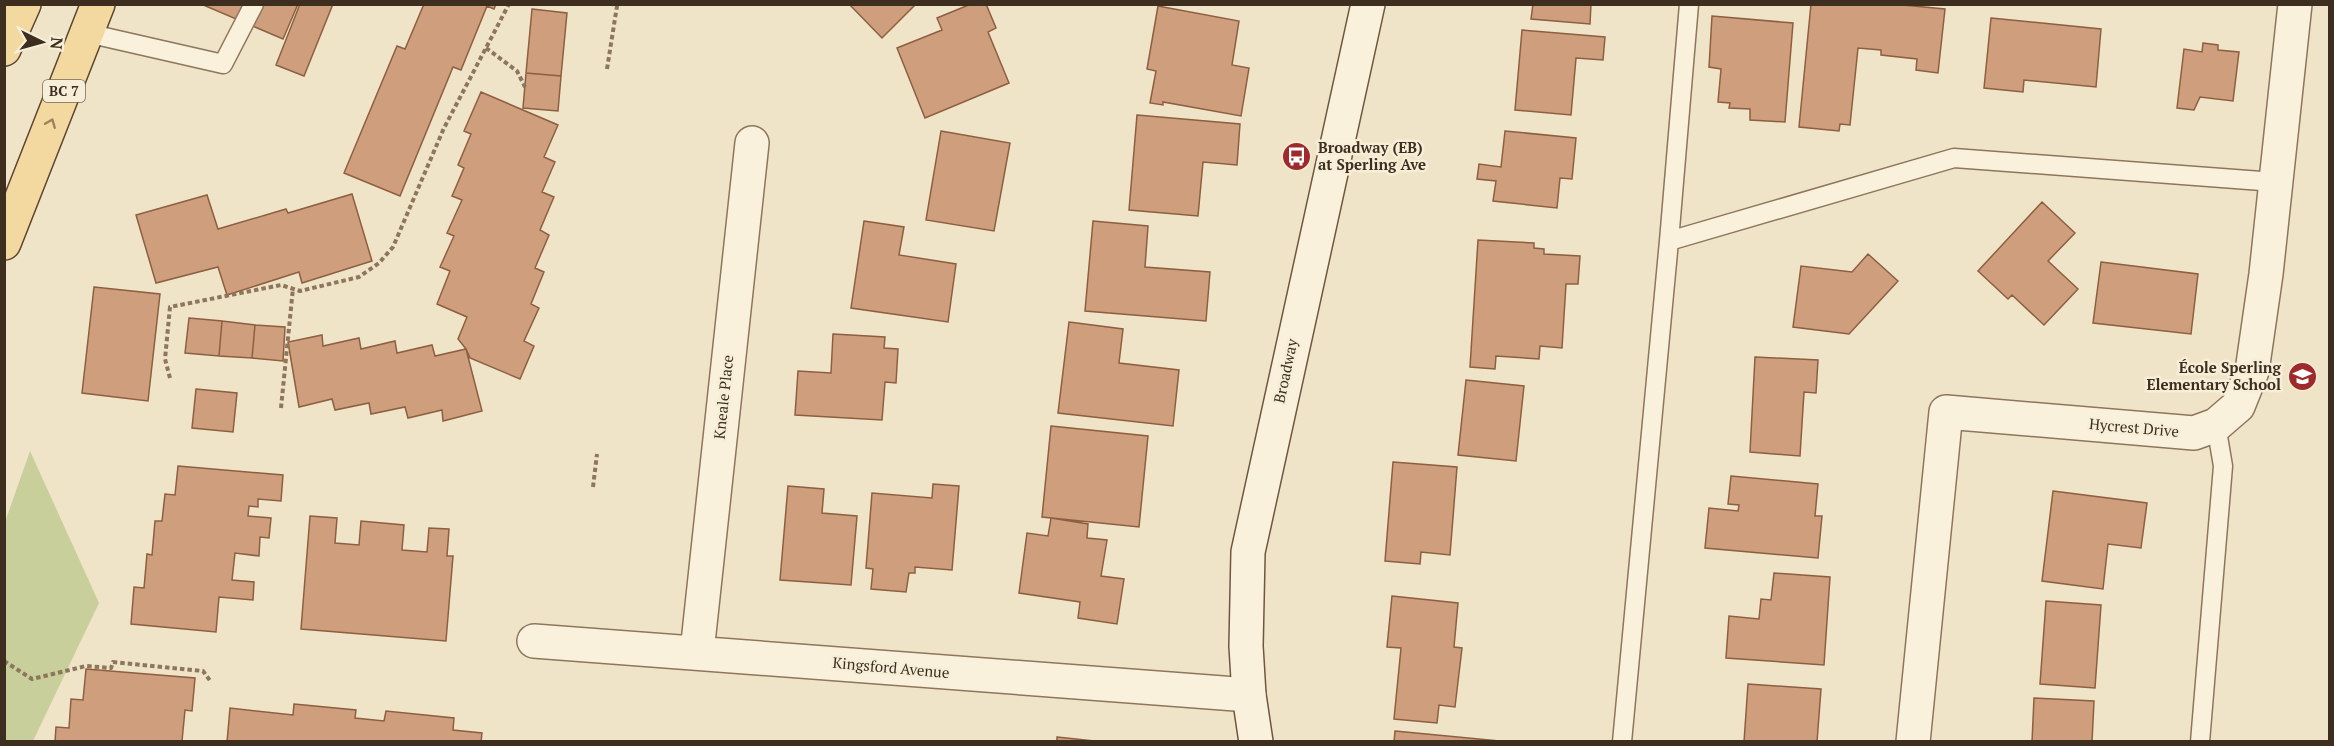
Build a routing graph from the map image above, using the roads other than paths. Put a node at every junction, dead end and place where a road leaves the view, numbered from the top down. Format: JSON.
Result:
{"nodes":[{"id":1,"x":24,"y":4,"type":"edge"},
{"id":2,"x":254,"y":4,"type":"edge"},
{"id":3,"x":1368,"y":4,"type":"edge"},
{"id":4,"x":1689,"y":4,"type":"edge"},
{"id":5,"x":2295,"y":4,"type":"edge"},
{"id":6,"x":93,"y":19,"type":"edge"},
{"id":7,"x":4,"y":49,"type":"edge"},
{"id":8,"x":752,"y":143,"type":"dead end"},
{"id":9,"x":2275,"y":182,"type":"junction"},
{"id":10,"x":1668,"y":241,"type":"junction"},
{"id":11,"x":4,"y":243,"type":"edge"},
{"id":12,"x":2216,"y":425,"type":"junction"},
{"id":13,"x":534,"y":641,"type":"dead end"},
{"id":14,"x":697,"y":652,"type":"junction"},
{"id":15,"x":1249,"y":695,"type":"junction"},
{"id":16,"x":1256,"y":741,"type":"edge"},
{"id":17,"x":1622,"y":741,"type":"edge"},
{"id":18,"x":1913,"y":741,"type":"edge"},
{"id":19,"x":2200,"y":741,"type":"edge"}],
"edges":[{"from":1,"to":7,"type":"main road"},
{"from":2,"to":6,"type":"lane"},
{"from":3,"to":15,"type":"street","name":"Broadway"},
{"from":4,"to":10,"type":"lane"},
{"from":5,"to":9,"type":"street","name":"Hycrest Drive"},
{"from":11,"to":6,"type":"main road","number":"BC 7","one_way":true},
{"from":8,"to":14,"type":"street","name":"Kneale Place"},
{"from":9,"to":10,"type":"lane"},
{"from":9,"to":12,"type":"street","name":"Hycrest Drive"},
{"from":10,"to":17,"type":"lane"},
{"from":12,"to":18,"type":"street","name":"Hycrest Drive"},
{"from":12,"to":19,"type":"lane"},
{"from":13,"to":14,"type":"street","name":"Kingsford Avenue"},
{"from":14,"to":15,"type":"street","name":"Kingsford Avenue"},
{"from":15,"to":16,"type":"street","name":"Broadway"}]}
